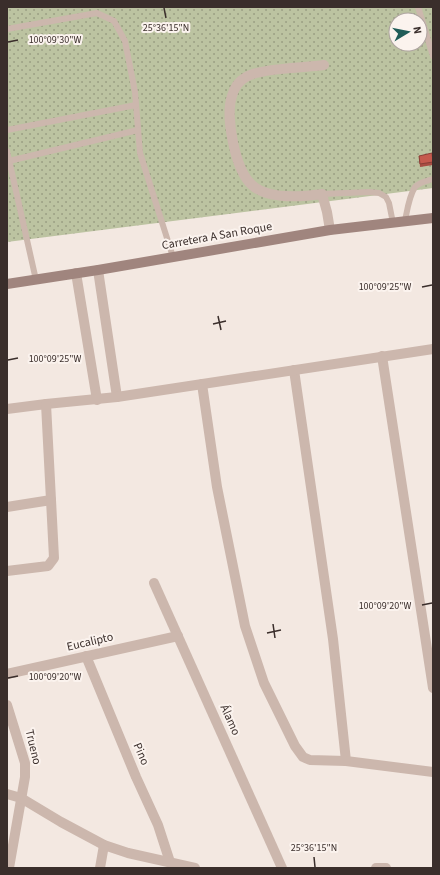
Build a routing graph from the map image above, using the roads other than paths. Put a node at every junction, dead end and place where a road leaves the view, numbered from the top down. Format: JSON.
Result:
{"nodes":[{"id":1,"x":418,"y":7,"type":"edge"},
{"id":2,"x":7,"y":29,"type":"edge"},
{"id":3,"x":433,"y":56,"type":"edge"},
{"id":4,"x":324,"y":65,"type":"dead end"},
{"id":5,"x":136,"y":104,"type":"junction"},
{"id":6,"x":7,"y":130,"type":"edge"},
{"id":7,"x":138,"y":130,"type":"junction"},
{"id":8,"x":7,"y":151,"type":"edge"},
{"id":9,"x":9,"y":161,"type":"junction"},
{"id":10,"x":433,"y":179,"type":"edge"},
{"id":11,"x":322,"y":194,"type":"junction"},
{"id":12,"x":433,"y":218,"type":"edge"},
{"id":13,"x":405,"y":221,"type":"junction"},
{"id":14,"x":394,"y":223,"type":"junction"},
{"id":15,"x":330,"y":230,"type":"junction"},
{"id":16,"x":173,"y":257,"type":"junction"},
{"id":17,"x":98,"y":270,"type":"junction"},
{"id":18,"x":76,"y":273,"type":"junction"},
{"id":19,"x":36,"y":280,"type":"junction"},
{"id":20,"x":7,"y":284,"type":"edge"},
{"id":21,"x":433,"y":348,"type":"edge"},
{"id":22,"x":382,"y":356,"type":"junction"},
{"id":23,"x":294,"y":370,"type":"junction"},
{"id":24,"x":202,"y":384,"type":"junction"},
{"id":25,"x":117,"y":397,"type":"junction"},
{"id":26,"x":97,"y":400,"type":"junction"},
{"id":27,"x":46,"y":404,"type":"junction"},
{"id":28,"x":7,"y":409,"type":"edge"},
{"id":29,"x":51,"y":500,"type":"junction"},
{"id":30,"x":7,"y":507,"type":"edge"},
{"id":31,"x":7,"y":572,"type":"edge"},
{"id":32,"x":154,"y":583,"type":"dead end"},
{"id":33,"x":178,"y":636,"type":"junction"},
{"id":34,"x":86,"y":656,"type":"junction"},
{"id":35,"x":7,"y":674,"type":"edge"},
{"id":36,"x":433,"y":688,"type":"edge"},
{"id":37,"x":7,"y":705,"type":"edge"},
{"id":38,"x":346,"y":761,"type":"junction"},
{"id":39,"x":433,"y":772,"type":"edge"},
{"id":40,"x":7,"y":794,"type":"edge"},
{"id":41,"x":21,"y":798,"type":"junction"},
{"id":42,"x":104,"y":844,"type":"junction"},
{"id":43,"x":170,"y":862,"type":"junction"},
{"id":44,"x":9,"y":868,"type":"edge"},
{"id":45,"x":100,"y":868,"type":"edge"},
{"id":46,"x":195,"y":868,"type":"edge"},
{"id":47,"x":282,"y":868,"type":"edge"},
{"id":48,"x":376,"y":868,"type":"edge"},
{"id":49,"x":385,"y":868,"type":"edge"}],
"edges":[{"from":1,"to":3,"type":"lane"},
{"from":2,"to":5,"type":"lane"},
{"from":4,"to":11,"type":"street"},
{"from":5,"to":6,"type":"lane"},
{"from":5,"to":7,"type":"lane"},
{"from":7,"to":9,"type":"lane"},
{"from":7,"to":16,"type":"lane"},
{"from":8,"to":9,"type":"lane"},
{"from":9,"to":19,"type":"lane"},
{"from":10,"to":13,"type":"lane"},
{"from":11,"to":14,"type":"lane"},
{"from":11,"to":15,"type":"street"},
{"from":12,"to":13,"type":"main road","name":"Carretera A San Roque"},
{"from":13,"to":14,"type":"main road","name":"Carretera A San Roque"},
{"from":14,"to":15,"type":"main road","name":"Carretera A San Roque"},
{"from":15,"to":16,"type":"main road","name":"Carretera A San Roque"},
{"from":16,"to":17,"type":"main road","name":"Carretera A San Roque"},
{"from":17,"to":18,"type":"main road","name":"Carretera A San Roque"},
{"from":17,"to":25,"type":"street"},
{"from":18,"to":19,"type":"main road","name":"Carretera A San Roque"},
{"from":18,"to":26,"type":"street"},
{"from":19,"to":20,"type":"main road","name":"Carretera A San Roque"},
{"from":21,"to":22,"type":"street"},
{"from":22,"to":23,"type":"street"},
{"from":22,"to":36,"type":"street"},
{"from":23,"to":24,"type":"street"},
{"from":23,"to":38,"type":"street"},
{"from":24,"to":25,"type":"street"},
{"from":24,"to":38,"type":"street"},
{"from":25,"to":26,"type":"street"},
{"from":26,"to":27,"type":"street"},
{"from":27,"to":28,"type":"street"},
{"from":27,"to":29,"type":"street"},
{"from":29,"to":30,"type":"street"},
{"from":29,"to":31,"type":"street"},
{"from":32,"to":33,"type":"street","name":"Álamo"},
{"from":33,"to":34,"type":"street","name":"Eucalipto"},
{"from":33,"to":47,"type":"street","name":"Álamo"},
{"from":34,"to":35,"type":"street","name":"Eucalipto"},
{"from":34,"to":43,"type":"street","name":"Pino"},
{"from":37,"to":41,"type":"street","name":"Trueno"},
{"from":38,"to":39,"type":"street"},
{"from":40,"to":41,"type":"street"},
{"from":41,"to":42,"type":"street"},
{"from":41,"to":44,"type":"street","name":"Trueno"},
{"from":42,"to":43,"type":"street"},
{"from":42,"to":45,"type":"street"},
{"from":43,"to":46,"type":"street"},
{"from":48,"to":49,"type":"street"}]}
